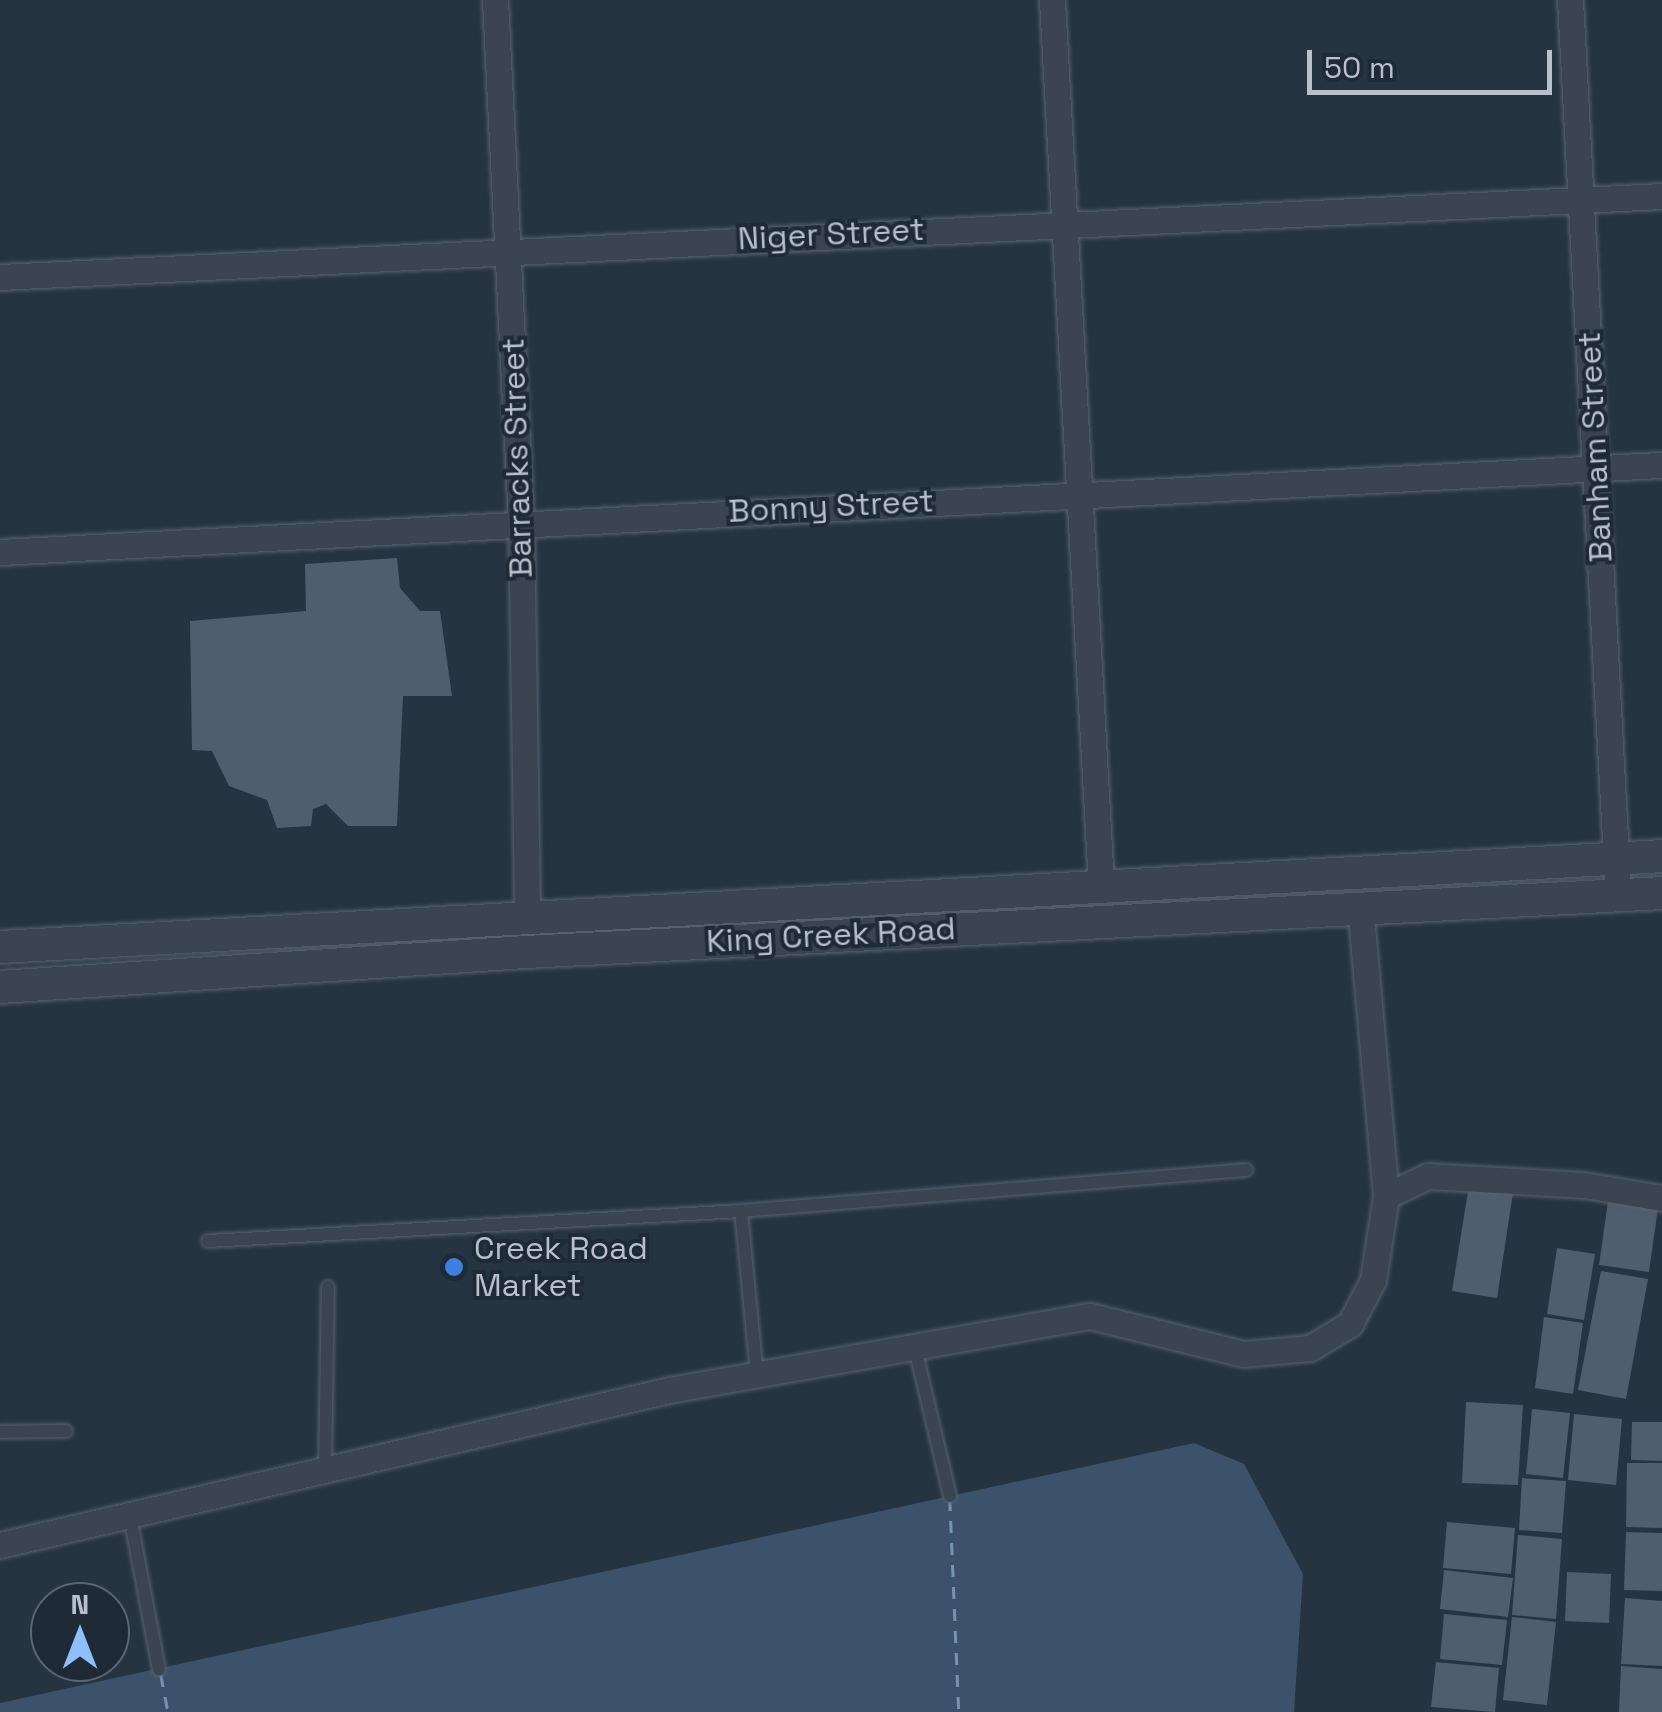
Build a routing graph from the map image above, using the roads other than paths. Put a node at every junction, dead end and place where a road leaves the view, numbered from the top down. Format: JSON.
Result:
{"nodes":[{"id":1,"x":494,"y":0,"type":"edge"},
{"id":2,"x":1052,"y":0,"type":"edge"},
{"id":3,"x":1570,"y":0,"type":"edge"},
{"id":4,"x":1662,"y":196,"type":"edge"},
{"id":5,"x":1585,"y":201,"type":"junction"},
{"id":6,"x":1065,"y":221,"type":"junction"},
{"id":7,"x":509,"y":252,"type":"junction"},
{"id":8,"x":0,"y":276,"type":"edge"},
{"id":9,"x":1662,"y":465,"type":"edge"},
{"id":10,"x":1595,"y":468,"type":"junction"},
{"id":11,"x":1075,"y":494,"type":"junction"},
{"id":12,"x":521,"y":522,"type":"junction"},
{"id":13,"x":0,"y":552,"type":"edge"},
{"id":14,"x":1662,"y":856,"type":"edge"},
{"id":15,"x":1618,"y":858,"type":"junction"},
{"id":16,"x":1101,"y":884,"type":"junction"},
{"id":17,"x":1662,"y":893,"type":"edge"},
{"id":18,"x":1618,"y":895,"type":"junction"},
{"id":19,"x":1360,"y":907,"type":"junction"},
{"id":20,"x":527,"y":916,"type":"junction"},
{"id":21,"x":0,"y":947,"type":"edge"},
{"id":22,"x":0,"y":987,"type":"edge"},
{"id":23,"x":1246,"y":1170,"type":"dead end"},
{"id":24,"x":1386,"y":1196,"type":"junction"},
{"id":25,"x":1662,"y":1198,"type":"edge"},
{"id":26,"x":741,"y":1211,"type":"junction"},
{"id":27,"x":208,"y":1241,"type":"dead end"},
{"id":28,"x":328,"y":1286,"type":"dead end"},
{"id":29,"x":915,"y":1348,"type":"junction"},
{"id":30,"x":756,"y":1376,"type":"junction"},
{"id":31,"x":66,"y":1431,"type":"dead end"},
{"id":32,"x":0,"y":1432,"type":"edge"},
{"id":33,"x":325,"y":1474,"type":"junction"},
{"id":34,"x":950,"y":1496,"type":"dead end"},
{"id":35,"x":130,"y":1516,"type":"junction"},
{"id":36,"x":0,"y":1545,"type":"edge"},
{"id":37,"x":160,"y":1668,"type":"dead end"}],
"edges":[{"from":1,"to":7,"type":"street","name":"Barracks Street"},
{"from":2,"to":6,"type":"street"},
{"from":3,"to":5,"type":"street","name":"Banham Street"},
{"from":4,"to":5,"type":"street","name":"Niger Street"},
{"from":5,"to":6,"type":"street","name":"Niger Street"},
{"from":5,"to":10,"type":"street","name":"Banham Street"},
{"from":6,"to":7,"type":"street","name":"Niger Street"},
{"from":6,"to":11,"type":"street"},
{"from":7,"to":8,"type":"street","name":"Niger Street"},
{"from":7,"to":12,"type":"street","name":"Barracks Street"},
{"from":9,"to":10,"type":"street","name":"Bonny Street"},
{"from":10,"to":11,"type":"street","name":"Bonny Street"},
{"from":10,"to":15,"type":"street","name":"Banham Street"},
{"from":11,"to":12,"type":"street","name":"Bonny Street"},
{"from":11,"to":16,"type":"street"},
{"from":12,"to":13,"type":"street","name":"Bonny Street"},
{"from":12,"to":20,"type":"street","name":"Barracks Street"},
{"from":14,"to":15,"type":"street","name":"King Creek Road"},
{"from":15,"to":16,"type":"street","name":"King Creek Road"},
{"from":15,"to":18,"type":"street","name":"Banham Street"},
{"from":16,"to":20,"type":"street","name":"King Creek Road"},
{"from":17,"to":18,"type":"street","name":"King Creek Road"},
{"from":18,"to":19,"type":"street","name":"King Creek Road"},
{"from":19,"to":22,"type":"street","name":"King Creek Road"},
{"from":19,"to":24,"type":"street"},
{"from":20,"to":21,"type":"street","name":"King Creek Road"},
{"from":23,"to":26,"type":"lane"},
{"from":24,"to":25,"type":"street"},
{"from":24,"to":29,"type":"street"},
{"from":26,"to":27,"type":"lane"},
{"from":26,"to":30,"type":"lane"},
{"from":28,"to":33,"type":"lane"},
{"from":29,"to":30,"type":"street"},
{"from":29,"to":34,"type":"lane"},
{"from":30,"to":33,"type":"street"},
{"from":31,"to":32,"type":"lane"},
{"from":33,"to":35,"type":"street"},
{"from":35,"to":36,"type":"street"},
{"from":35,"to":37,"type":"lane"}]}
